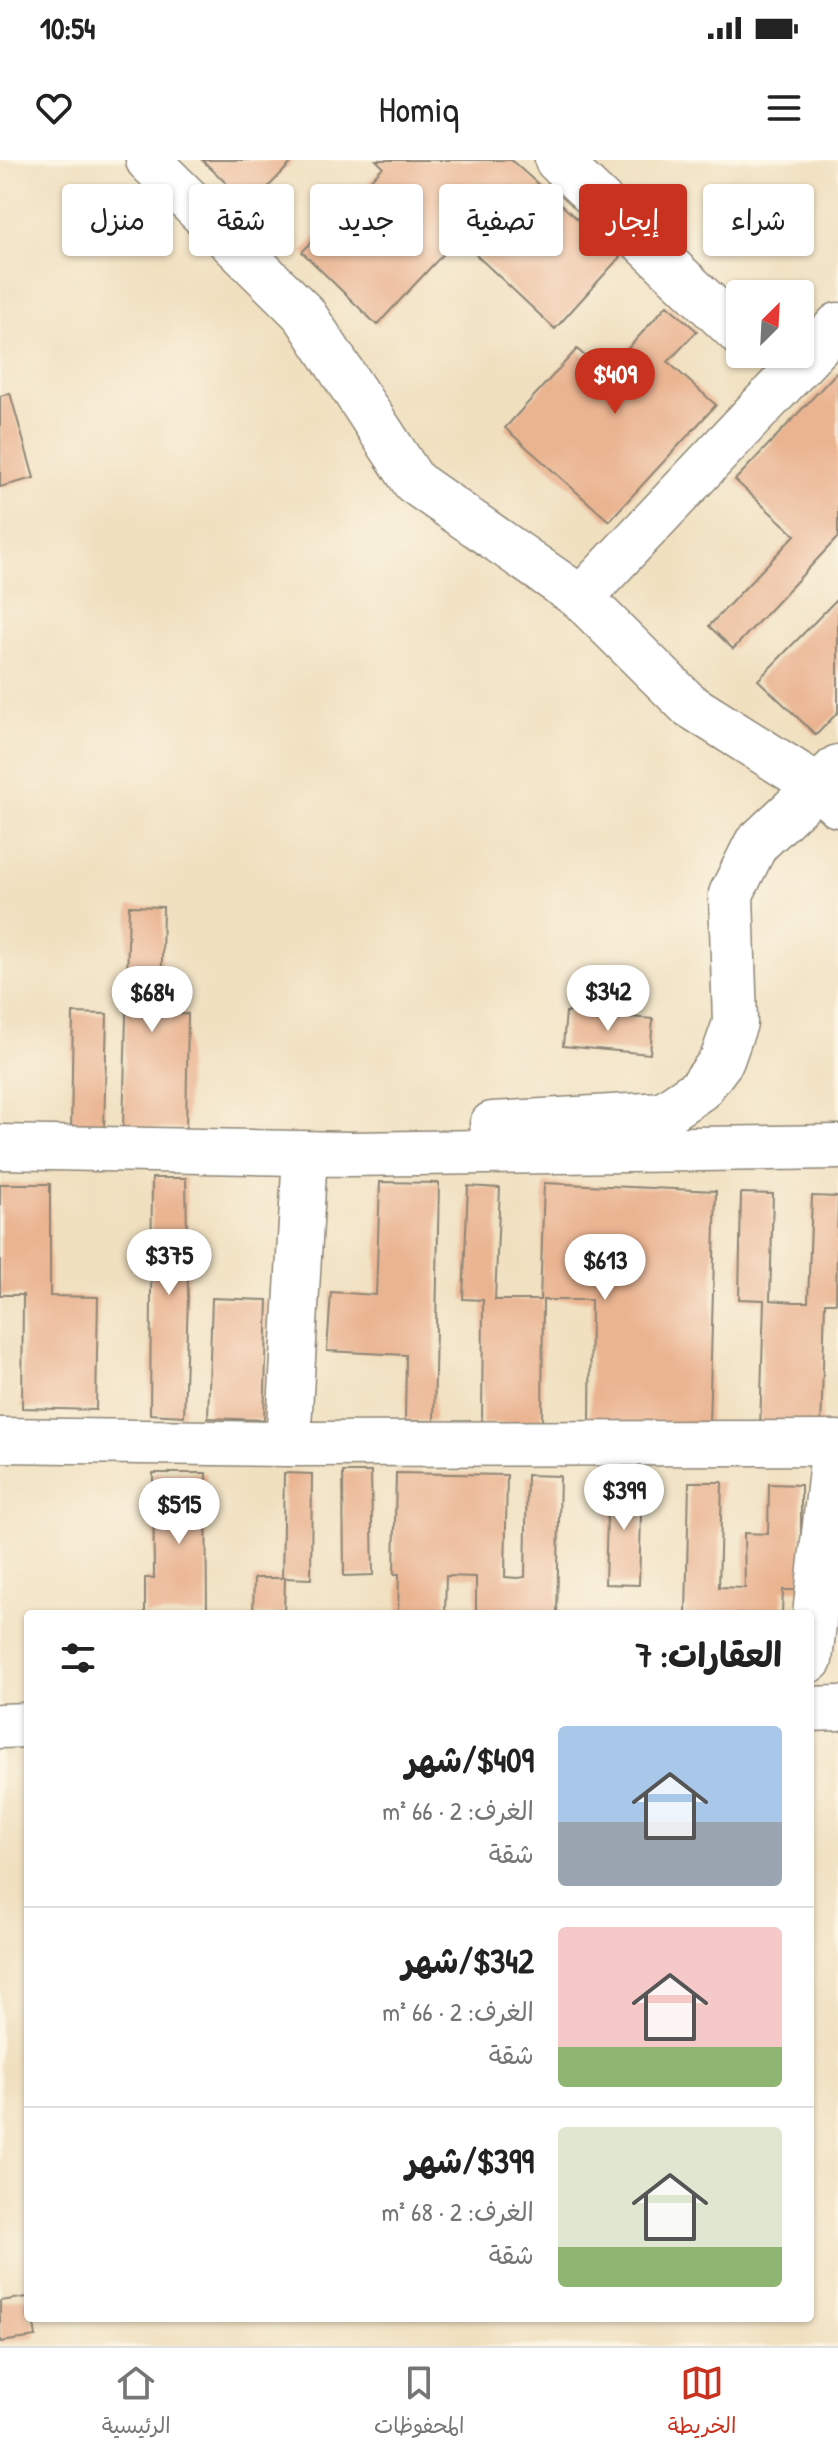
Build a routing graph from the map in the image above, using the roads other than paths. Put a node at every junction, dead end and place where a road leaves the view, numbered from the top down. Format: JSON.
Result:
{"nodes":[{"id":1,"x":148,"y":160,"type":"edge"},
{"id":2,"x":557,"y":160,"type":"edge"},
{"id":3,"x":726,"y":321,"type":"edge"},
{"id":4,"x":838,"y":325,"type":"edge"},
{"id":5,"x":814,"y":341,"type":"edge"},
{"id":6,"x":773,"y":368,"type":"edge"},
{"id":7,"x":581,"y":598,"type":"junction"},
{"id":8,"x":832,"y":787,"type":"edge"},
{"id":9,"x":0,"y":1147,"type":"edge"},
{"id":10,"x":838,"y":1147,"type":"edge"},
{"id":11,"x":305,"y":1154,"type":"junction"},
{"id":12,"x":349,"y":1154,"type":"junction"},
{"id":13,"x":0,"y":1440,"type":"edge"},
{"id":14,"x":836,"y":1443,"type":"edge"},
{"id":15,"x":288,"y":1444,"type":"junction"},
{"id":16,"x":814,"y":1627,"type":"edge"},
{"id":17,"x":838,"y":1708,"type":"edge"},
{"id":18,"x":814,"y":1709,"type":"edge"},
{"id":19,"x":24,"y":1725,"type":"edge"},
{"id":20,"x":0,"y":1726,"type":"edge"}],
"edges":[{"from":1,"to":7,"type":"street"},
{"from":2,"to":3,"type":"street"},
{"from":4,"to":5,"type":"street"},
{"from":6,"to":7,"type":"street"},
{"from":7,"to":8,"type":"street"},
{"from":8,"to":12,"type":"street"},
{"from":9,"to":11,"type":"street"},
{"from":10,"to":12,"type":"street"},
{"from":11,"to":12,"type":"street"},
{"from":11,"to":15,"type":"street"},
{"from":13,"to":15,"type":"street"},
{"from":14,"to":15,"type":"street"},
{"from":14,"to":16,"type":"street"},
{"from":17,"to":18,"type":"street"},
{"from":19,"to":20,"type":"street"}]}
